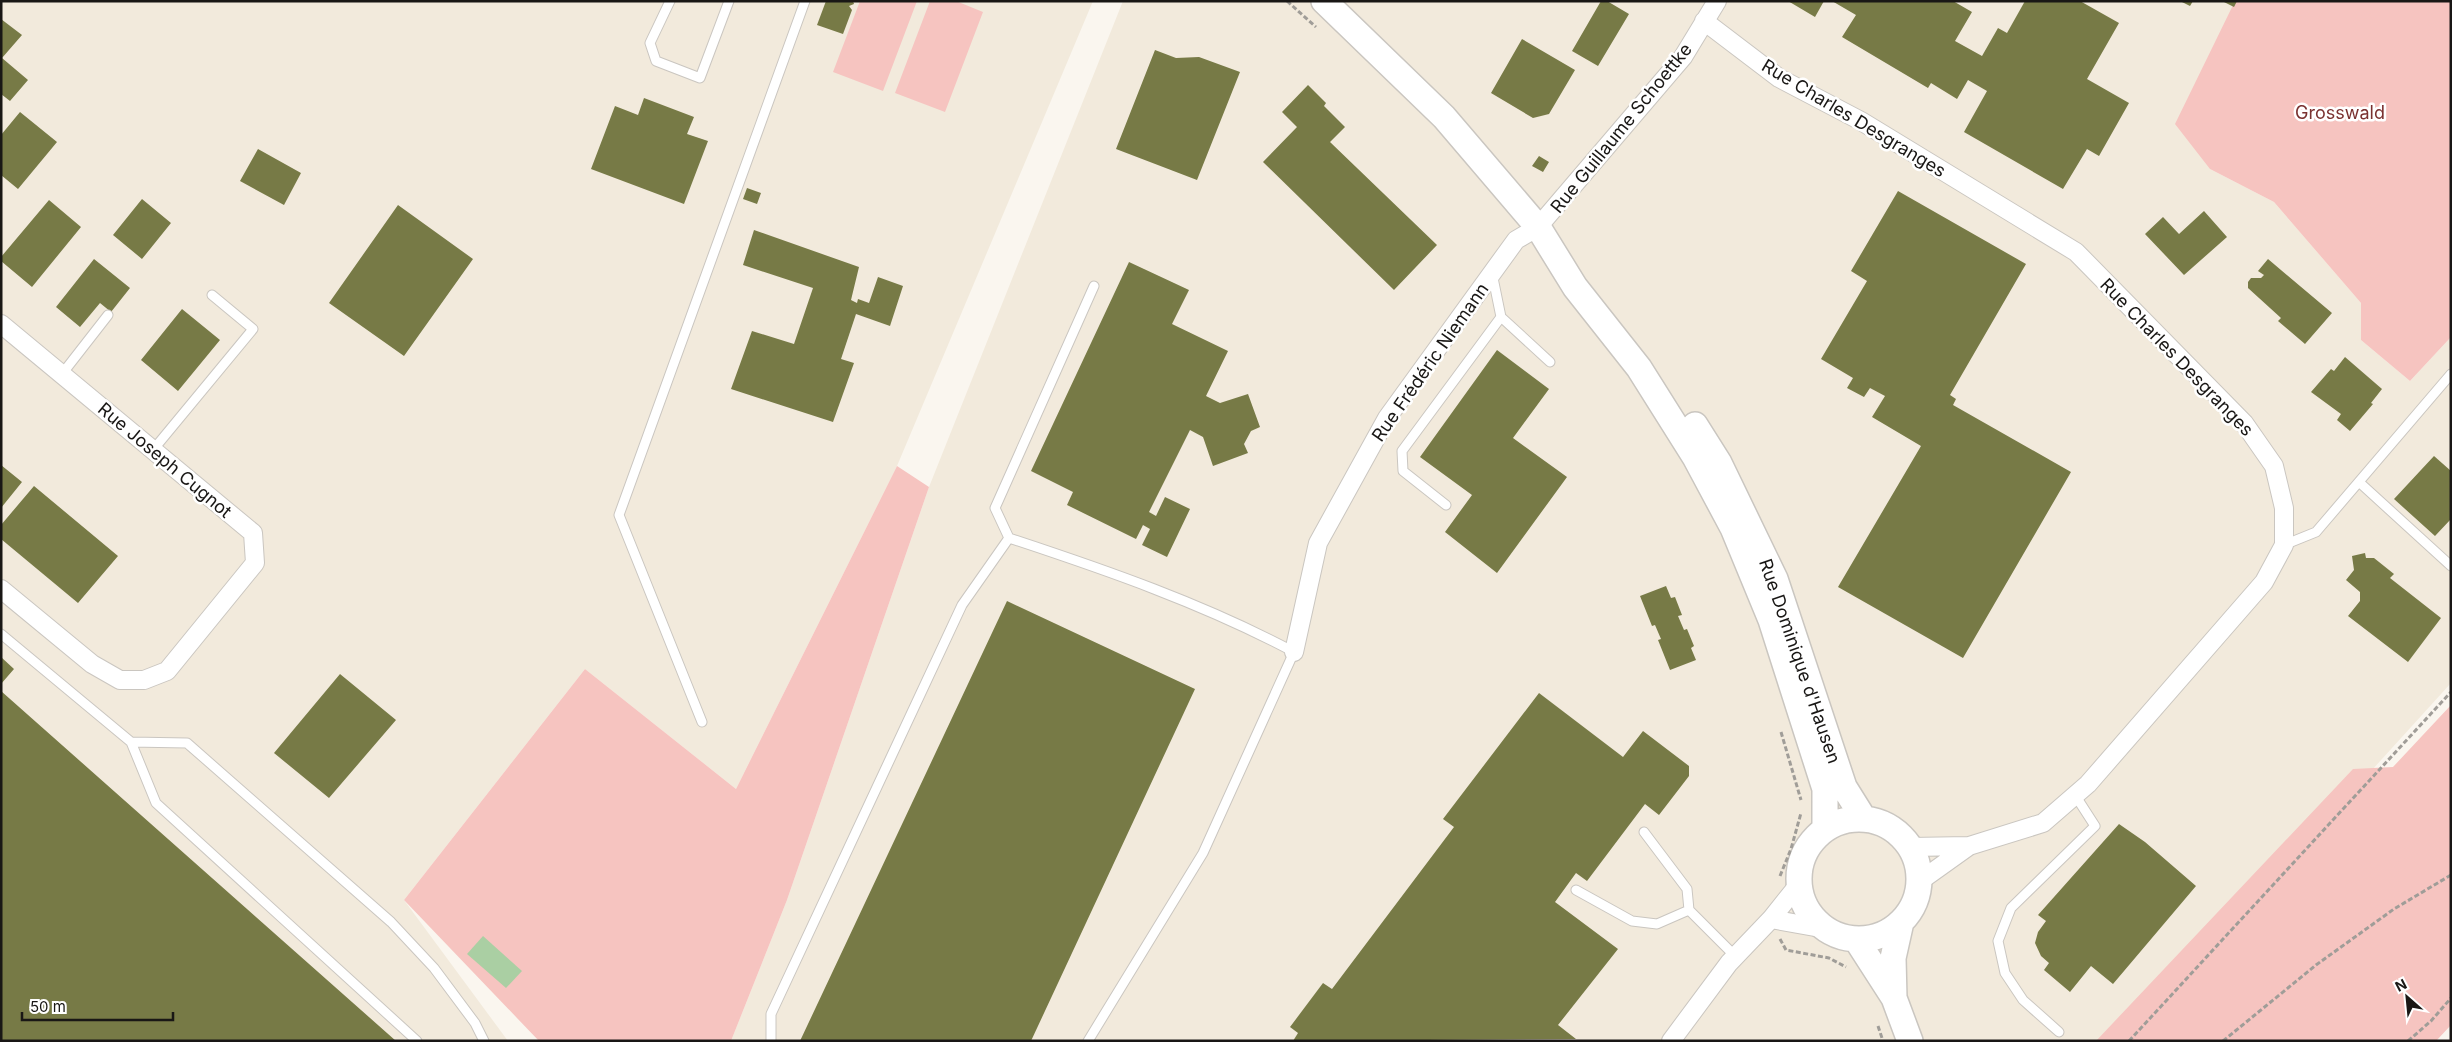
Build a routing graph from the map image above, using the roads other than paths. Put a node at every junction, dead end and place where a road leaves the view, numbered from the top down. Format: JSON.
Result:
{"nodes":[{"id":1,"x":670,"y":1,"type":"edge"},
{"id":2,"x":729,"y":1,"type":"edge"},
{"id":3,"x":805,"y":1,"type":"edge"},
{"id":4,"x":1324,"y":1,"type":"edge"},
{"id":5,"x":1717,"y":1,"type":"edge"},
{"id":6,"x":1704,"y":21,"type":"junction"},
{"id":7,"x":1542,"y":232,"type":"junction"},
{"id":8,"x":1492,"y":272,"type":"junction"},
{"id":9,"x":1094,"y":286,"type":"dead end"},
{"id":10,"x":212,"y":295,"type":"dead end"},
{"id":11,"x":108,"y":315,"type":"dead end"},
{"id":12,"x":1501,"y":317,"type":"junction"},
{"id":13,"x":1,"y":324,"type":"edge"},
{"id":14,"x":1550,"y":362,"type":"dead end"},
{"id":15,"x":62,"y":374,"type":"junction"},
{"id":16,"x":2451,"y":374,"type":"edge"},
{"id":17,"x":153,"y":450,"type":"junction"},
{"id":18,"x":2359,"y":482,"type":"junction"},
{"id":19,"x":1446,"y":504,"type":"dead end"},
{"id":20,"x":1009,"y":538,"type":"junction"},
{"id":21,"x":2284,"y":545,"type":"junction"},
{"id":22,"x":2451,"y":566,"type":"edge"},
{"id":23,"x":1,"y":589,"type":"edge"},
{"id":24,"x":1,"y":634,"type":"edge"},
{"id":25,"x":1294,"y":652,"type":"junction"},
{"id":26,"x":702,"y":722,"type":"dead end"},
{"id":27,"x":131,"y":742,"type":"junction"},
{"id":28,"x":2075,"y":795,"type":"junction"},
{"id":29,"x":1864,"y":818,"type":"junction"},
{"id":30,"x":1825,"y":829,"type":"junction"},
{"id":31,"x":1644,"y":832,"type":"dead end"},
{"id":32,"x":1970,"y":846,"type":"junction"},
{"id":33,"x":1910,"y":847,"type":"junction"},
{"id":34,"x":1789,"y":881,"type":"junction"},
{"id":35,"x":1920,"y":881,"type":"junction"},
{"id":36,"x":1576,"y":890,"type":"dead end"},
{"id":37,"x":1689,"y":910,"type":"junction"},
{"id":38,"x":1771,"y":919,"type":"junction"},
{"id":39,"x":1901,"y":922,"type":"junction"},
{"id":40,"x":1826,"y":929,"type":"junction"},
{"id":41,"x":1856,"y":939,"type":"junction"},
{"id":42,"x":1735,"y":956,"type":"junction"},
{"id":43,"x":1894,"y":998,"type":"junction"},
{"id":44,"x":2059,"y":1032,"type":"dead end"},
{"id":45,"x":417,"y":1041,"type":"edge"},
{"id":46,"x":484,"y":1041,"type":"edge"},
{"id":47,"x":771,"y":1041,"type":"edge"},
{"id":48,"x":1088,"y":1041,"type":"edge"},
{"id":49,"x":1671,"y":1041,"type":"edge"},
{"id":50,"x":1910,"y":1041,"type":"edge"}],
"edges":[{"from":1,"to":2,"type":"lane"},
{"from":3,"to":26,"type":"lane"},
{"from":4,"to":7,"type":"street","name":"Rue Dominique d'Hausen"},
{"from":5,"to":6,"type":"street","name":"Rue Guillaume Schoettke"},
{"from":6,"to":7,"type":"street","name":"Rue Guillaume Schoettke"},
{"from":6,"to":21,"type":"street","name":"Rue Charles Desgranges"},
{"from":7,"to":8,"type":"street","name":"Rue Frédéric Niemann"},
{"from":7,"to":29,"type":"street","name":"Rue Dominique d'Hausen"},
{"from":7,"to":30,"type":"street","name":"Rue Dominique d'Hausen"},
{"from":8,"to":12,"type":"lane"},
{"from":8,"to":25,"type":"street","name":"Rue Frédéric Niemann"},
{"from":9,"to":20,"type":"lane"},
{"from":10,"to":17,"type":"lane"},
{"from":11,"to":15,"type":"lane"},
{"from":12,"to":14,"type":"lane"},
{"from":12,"to":19,"type":"lane"},
{"from":13,"to":15,"type":"street","name":"Rue Joseph Cugnot"},
{"from":15,"to":17,"type":"street","name":"Rue Joseph Cugnot"},
{"from":16,"to":18,"type":"lane"},
{"from":17,"to":23,"type":"street","name":"Rue Joseph Cugnot"},
{"from":18,"to":21,"type":"lane"},
{"from":18,"to":22,"type":"lane"},
{"from":20,"to":25,"type":"lane"},
{"from":20,"to":47,"type":"lane"},
{"from":21,"to":28,"type":"street","name":"Rue Charles Desgranges"},
{"from":24,"to":27,"type":"lane"},
{"from":25,"to":48,"type":"lane"},
{"from":27,"to":45,"type":"lane"},
{"from":27,"to":46,"type":"lane"},
{"from":28,"to":32,"type":"street","name":"Rue Charles Desgranges"},
{"from":28,"to":44,"type":"lane"},
{"from":29,"to":30,"type":"street"},
{"from":29,"to":33,"type":"street"},
{"from":30,"to":34,"type":"street"},
{"from":31,"to":37,"type":"lane"},
{"from":32,"to":33,"type":"street","name":"Rue Charles Desgranges"},
{"from":32,"to":35,"type":"street","name":"Rue Charles Desgranges"},
{"from":33,"to":35,"type":"street"},
{"from":34,"to":38,"type":"street"},
{"from":34,"to":40,"type":"street"},
{"from":35,"to":39,"type":"street"},
{"from":36,"to":37,"type":"lane"},
{"from":37,"to":42,"type":"lane"},
{"from":38,"to":40,"type":"street"},
{"from":38,"to":42,"type":"street"},
{"from":39,"to":41,"type":"street"},
{"from":39,"to":43,"type":"street"},
{"from":40,"to":41,"type":"street"},
{"from":41,"to":43,"type":"street"},
{"from":42,"to":49,"type":"street"},
{"from":43,"to":50,"type":"street"}]}
